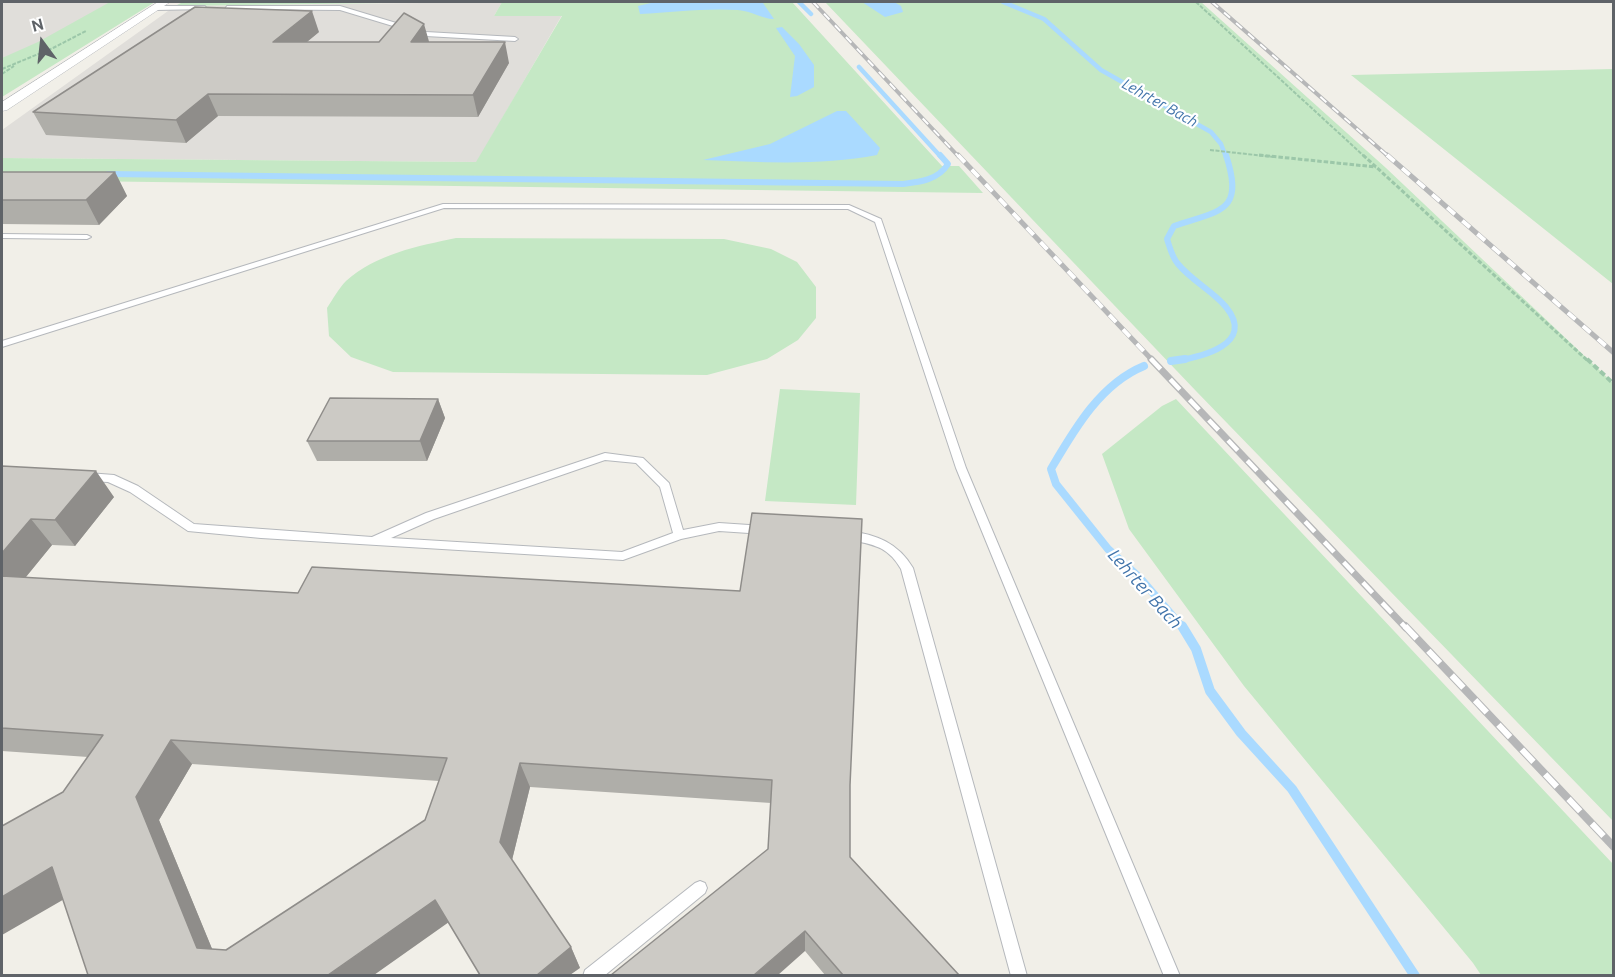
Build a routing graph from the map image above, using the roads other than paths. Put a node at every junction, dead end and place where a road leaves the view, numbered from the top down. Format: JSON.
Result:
{"nodes":[{"id":1,"x":160,"y":5,"type":"edge"},
{"id":2,"x":204,"y":9,"type":"junction"},
{"id":3,"x":195,"y":15,"type":"edge"},
{"id":4,"x":515,"y":39,"type":"dead end"},
{"id":5,"x":2,"y":106,"type":"edge"},
{"id":6,"x":2,"y":236,"type":"edge"},
{"id":7,"x":87,"y":237,"type":"dead end"},
{"id":8,"x":2,"y":344,"type":"edge"},
{"id":9,"x":78,"y":477,"type":"edge"},
{"id":10,"x":776,"y":530,"type":"edge"},
{"id":11,"x":834,"y":534,"type":"edge"},
{"id":12,"x":679,"y":535,"type":"junction"},
{"id":13,"x":372,"y":541,"type":"junction"},
{"id":14,"x":700,"y":888,"type":"dead end"},
{"id":15,"x":591,"y":975,"type":"edge"},
{"id":16,"x":1019,"y":975,"type":"edge"},
{"id":17,"x":1172,"y":975,"type":"edge"}],
"edges":[{"from":1,"to":2,"type":"lane"},
{"from":1,"to":5,"type":"street"},
{"from":2,"to":3,"type":"lane"},
{"from":2,"to":4,"type":"lane"},
{"from":6,"to":7,"type":"lane"},
{"from":8,"to":17,"type":"lane"},
{"from":9,"to":13,"type":"lane"},
{"from":10,"to":12,"type":"lane"},
{"from":11,"to":16,"type":"lane"},
{"from":12,"to":13,"type":"lane"},
{"from":12,"to":13,"type":"lane"},
{"from":14,"to":15,"type":"lane"}]}
